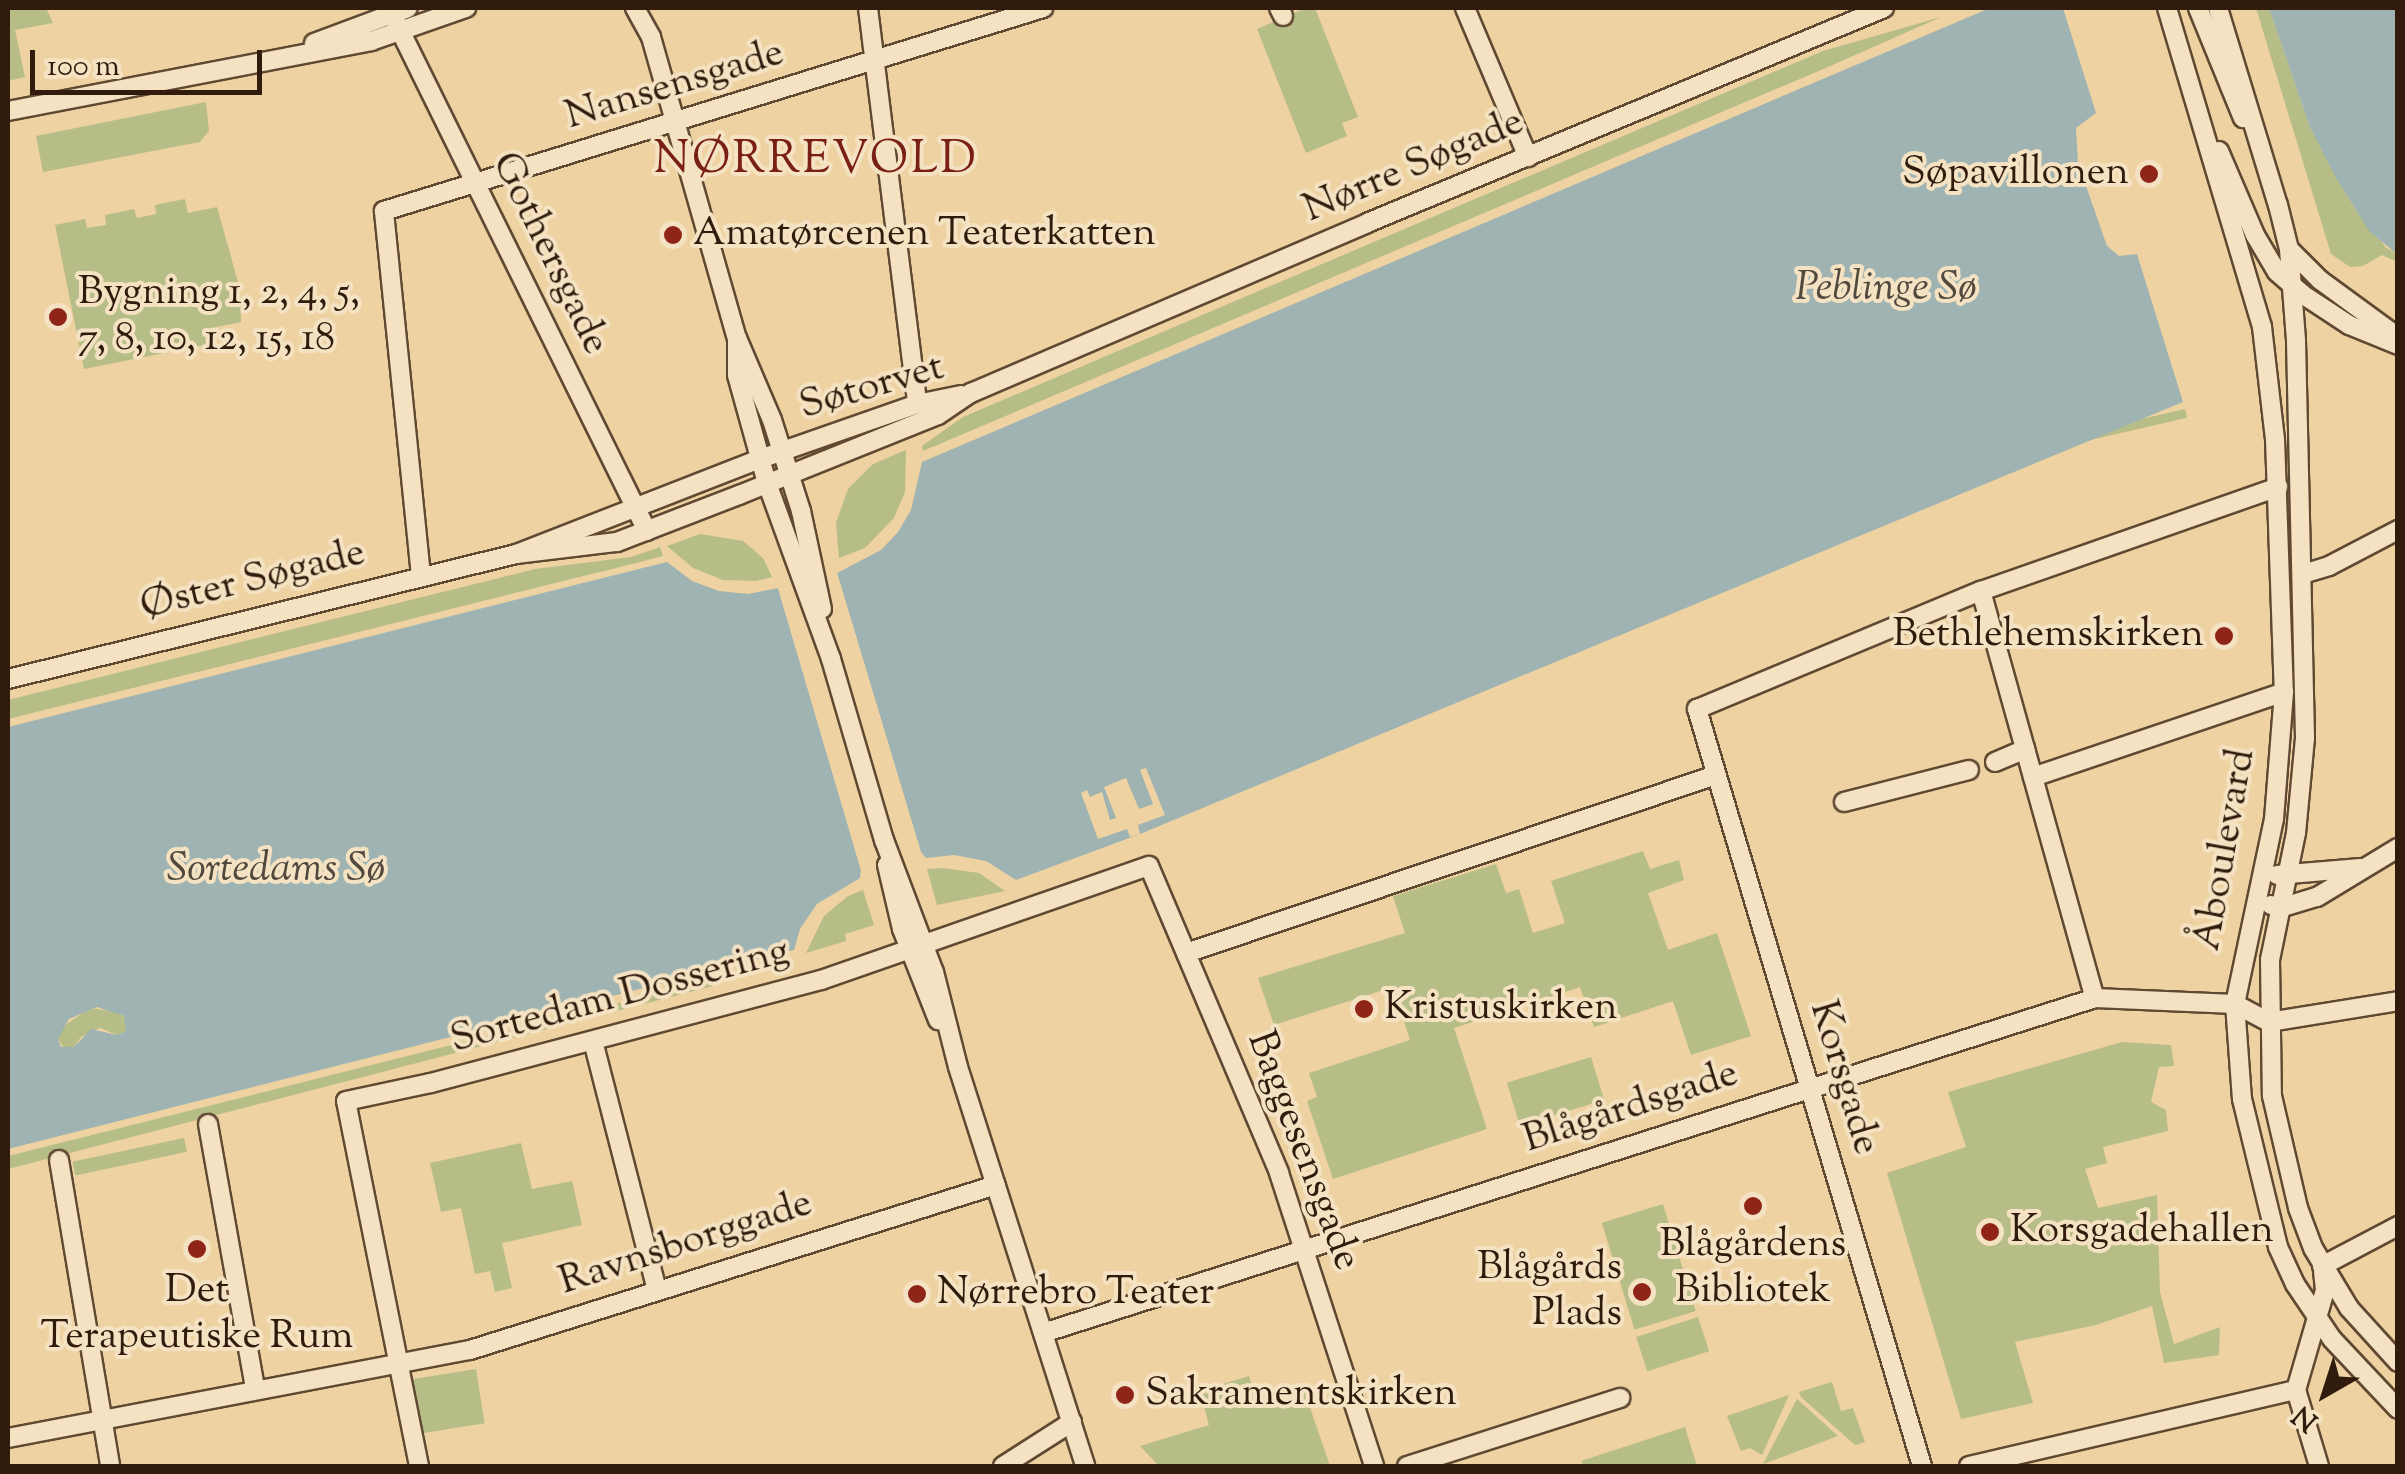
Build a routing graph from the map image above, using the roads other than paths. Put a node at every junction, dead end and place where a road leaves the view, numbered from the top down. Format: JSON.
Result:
{"nodes":[{"id":1,"x":466,"y":8,"type":"edge"},
{"id":2,"x":635,"y":8,"type":"edge"},
{"id":3,"x":648,"y":8,"type":"edge"},
{"id":4,"x":868,"y":8,"type":"edge"},
{"id":5,"x":1043,"y":8,"type":"edge"},
{"id":6,"x":1465,"y":8,"type":"edge"},
{"id":7,"x":1884,"y":8,"type":"edge"},
{"id":8,"x":2167,"y":8,"type":"edge"},
{"id":9,"x":2198,"y":8,"type":"edge"},
{"id":10,"x":2218,"y":8,"type":"edge"},
{"id":11,"x":397,"y":14,"type":"edge"},
{"id":12,"x":651,"y":37,"type":"junction"},
{"id":13,"x":874,"y":61,"type":"junction"},
{"id":14,"x":2195,"y":101,"type":"junction"},
{"id":15,"x":8,"y":111,"type":"edge"},
{"id":16,"x":675,"y":123,"type":"junction"},
{"id":17,"x":1528,"y":157,"type":"junction"},
{"id":18,"x":2265,"y":161,"type":"junction"},
{"id":19,"x":476,"y":185,"type":"junction"},
{"id":20,"x":2288,"y":249,"type":"junction"},
{"id":21,"x":2293,"y":287,"type":"junction"},
{"id":22,"x":2398,"y":337,"type":"edge"},
{"id":23,"x":737,"y":338,"type":"junction"},
{"id":24,"x":2398,"y":345,"type":"edge"},
{"id":25,"x":972,"y":393,"type":"junction"},
{"id":26,"x":917,"y":404,"type":"junction"},
{"id":27,"x":782,"y":452,"type":"junction"},
{"id":28,"x":760,"y":459,"type":"junction"},
{"id":29,"x":789,"y":474,"type":"junction"},
{"id":30,"x":767,"y":484,"type":"junction"},
{"id":31,"x":2278,"y":487,"type":"junction"},
{"id":32,"x":635,"y":508,"type":"junction"},
{"id":33,"x":2398,"y":530,"type":"edge"},
{"id":34,"x":647,"y":531,"type":"junction"},
{"id":35,"x":516,"y":554,"type":"junction"},
{"id":36,"x":2302,"y":574,"type":"junction"},
{"id":37,"x":421,"y":576,"type":"junction"},
{"id":38,"x":1981,"y":591,"type":"junction"},
{"id":39,"x":831,"y":659,"type":"junction"},
{"id":40,"x":8,"y":678,"type":"edge"},
{"id":41,"x":2284,"y":692,"type":"junction"},
{"id":42,"x":2026,"y":749,"type":"junction"},
{"id":43,"x":1996,"y":762,"type":"dead end"},
{"id":44,"x":1970,"y":770,"type":"dead end"},
{"id":45,"x":1716,"y":776,"type":"junction"},
{"id":46,"x":2034,"y":778,"type":"junction"},
{"id":47,"x":1844,"y":802,"type":"dead end"},
{"id":48,"x":2398,"y":848,"type":"edge"},
{"id":49,"x":1149,"y":866,"type":"joint"},
{"id":50,"x":2361,"y":868,"type":"junction"},
{"id":51,"x":2262,"y":874,"type":"junction"},
{"id":52,"x":2288,"y":876,"type":"junction"},
{"id":53,"x":2256,"y":901,"type":"junction"},
{"id":54,"x":2280,"y":908,"type":"junction"},
{"id":55,"x":917,"y":949,"type":"junction"},
{"id":56,"x":1186,"y":954,"type":"junction"},
{"id":57,"x":2095,"y":998,"type":"junction"},
{"id":58,"x":2398,"y":1001,"type":"edge"},
{"id":59,"x":2241,"y":1006,"type":"junction"},
{"id":60,"x":2269,"y":1022,"type":"junction"},
{"id":61,"x":593,"y":1041,"type":"junction"},
{"id":62,"x":1809,"y":1087,"type":"junction"},
{"id":63,"x":208,"y":1124,"type":"dead end"},
{"id":64,"x":59,"y":1160,"type":"dead end"},
{"id":65,"x":996,"y":1185,"type":"junction"},
{"id":66,"x":2398,"y":1226,"type":"edge"},
{"id":67,"x":1306,"y":1248,"type":"junction"},
{"id":68,"x":2322,"y":1266,"type":"junction"},
{"id":69,"x":657,"y":1290,"type":"junction"},
{"id":70,"x":2318,"y":1321,"type":"junction"},
{"id":71,"x":1043,"y":1332,"type":"junction"},
{"id":72,"x":2398,"y":1362,"type":"edge"},
{"id":73,"x":397,"y":1366,"type":"junction"},
{"id":74,"x":254,"y":1389,"type":"junction"},
{"id":75,"x":2296,"y":1390,"type":"junction"},
{"id":76,"x":1620,"y":1398,"type":"dead end"},
{"id":77,"x":2398,"y":1409,"type":"edge"},
{"id":78,"x":104,"y":1422,"type":"junction"},
{"id":79,"x":1072,"y":1422,"type":"junction"},
{"id":80,"x":8,"y":1438,"type":"edge"},
{"id":81,"x":110,"y":1466,"type":"edge"},
{"id":82,"x":419,"y":1466,"type":"edge"},
{"id":83,"x":1004,"y":1466,"type":"edge"},
{"id":84,"x":1084,"y":1466,"type":"edge"},
{"id":85,"x":1374,"y":1466,"type":"edge"},
{"id":86,"x":1407,"y":1466,"type":"edge"},
{"id":87,"x":1922,"y":1466,"type":"edge"},
{"id":88,"x":1970,"y":1466,"type":"edge"},
{"id":89,"x":2319,"y":1466,"type":"edge"}],
"edges":[{"from":1,"to":11,"type":"street"},
{"from":2,"to":12,"type":"street"},
{"from":3,"to":12,"type":"street"},
{"from":4,"to":13,"type":"street"},
{"from":5,"to":13,"type":"street","name":"Nansensgade"},
{"from":6,"to":17,"type":"street"},
{"from":7,"to":17,"type":"street","name":"Nørre Søgade"},
{"from":8,"to":14,"type":"street"},
{"from":9,"to":18,"type":"street"},
{"from":10,"to":18,"type":"street"},
{"from":11,"to":15,"type":"street"},
{"from":11,"to":19,"type":"street","name":"Gothersgade"},
{"from":12,"to":16,"type":"street"},
{"from":13,"to":16,"type":"street","name":"Nansensgade"},
{"from":13,"to":26,"type":"street"},
{"from":14,"to":21,"type":"street"},
{"from":14,"to":31,"type":"street","name":"Åboulevard"},
{"from":16,"to":19,"type":"street","name":"Nansensgade"},
{"from":16,"to":23,"type":"street"},
{"from":17,"to":25,"type":"street","name":"Nørre Søgade"},
{"from":18,"to":20,"type":"street","name":"Åboulevard"},
{"from":19,"to":32,"type":"street","name":"Gothersgade"},
{"from":19,"to":37,"type":"street","name":"Nansensgade"},
{"from":20,"to":21,"type":"street","name":"Åboulevard"},
{"from":20,"to":22,"type":"street"},
{"from":21,"to":24,"type":"street"},
{"from":21,"to":36,"type":"street","name":"Åboulevard"},
{"from":23,"to":27,"type":"street"},
{"from":23,"to":28,"type":"street"},
{"from":25,"to":26,"type":"street","name":"Søtorvet"},
{"from":25,"to":29,"type":"street","name":"Søtorvet"},
{"from":26,"to":27,"type":"street","name":"Søtorvet"},
{"from":27,"to":28,"type":"street","name":"Søtorvet"},
{"from":27,"to":29,"type":"street"},
{"from":28,"to":30,"type":"street"},
{"from":28,"to":32,"type":"street","name":"Søtorvet"},
{"from":29,"to":30,"type":"street","name":"Søtorvet"},
{"from":29,"to":39,"type":"street"},
{"from":30,"to":34,"type":"street","name":"Søtorvet"},
{"from":30,"to":39,"type":"street"},
{"from":31,"to":38,"type":"street"},
{"from":31,"to":41,"type":"street","name":"Åboulevard"},
{"from":32,"to":34,"type":"street","name":"Gothersgade"},
{"from":32,"to":35,"type":"street","name":"Søtorvet"},
{"from":33,"to":36,"type":"street"},
{"from":34,"to":35,"type":"street","name":"Søtorvet"},
{"from":35,"to":37,"type":"street","name":"Øster Søgade"},
{"from":36,"to":52,"type":"street","name":"Åboulevard"},
{"from":37,"to":40,"type":"street","name":"Øster Søgade"},
{"from":38,"to":42,"type":"street"},
{"from":38,"to":45,"type":"street","name":"Korsgade"},
{"from":39,"to":55,"type":"street"},
{"from":41,"to":46,"type":"street"},
{"from":41,"to":51,"type":"street","name":"Åboulevard"},
{"from":42,"to":43,"type":"street"},
{"from":42,"to":46,"type":"street"},
{"from":44,"to":47,"type":"street"},
{"from":45,"to":56,"type":"street"},
{"from":45,"to":62,"type":"street","name":"Korsgade"},
{"from":46,"to":57,"type":"street"},
{"from":48,"to":50,"type":"street"},
{"from":49,"to":55,"type":"street","name":"Sortedam Dossering"},
{"from":49,"to":56,"type":"street","name":"Baggesensgade"},
{"from":50,"to":52,"type":"street"},
{"from":50,"to":54,"type":"street"},
{"from":51,"to":52,"type":"street"},
{"from":51,"to":53,"type":"street","name":"Åboulevard"},
{"from":52,"to":54,"type":"street","name":"Åboulevard"},
{"from":53,"to":54,"type":"street"},
{"from":53,"to":59,"type":"street","name":"Åboulevard"},
{"from":54,"to":60,"type":"street","name":"Åboulevard"},
{"from":55,"to":61,"type":"street","name":"Sortedam Dossering"},
{"from":55,"to":65,"type":"street"},
{"from":56,"to":67,"type":"street","name":"Baggesensgade"},
{"from":57,"to":59,"type":"street","name":"Blågårdsgade"},
{"from":57,"to":62,"type":"street","name":"Blågårdsgade"},
{"from":58,"to":60,"type":"street"},
{"from":59,"to":60,"type":"street"},
{"from":59,"to":70,"type":"street","name":"Åboulevard"},
{"from":60,"to":68,"type":"street","name":"Åboulevard"},
{"from":61,"to":69,"type":"street"},
{"from":61,"to":73,"type":"street","name":"Sortedam Dossering"},
{"from":62,"to":67,"type":"street","name":"Blågårdsgade"},
{"from":62,"to":87,"type":"street","name":"Korsgade"},
{"from":63,"to":74,"type":"street"},
{"from":64,"to":78,"type":"street"},
{"from":65,"to":69,"type":"street","name":"Ravnsborggade"},
{"from":65,"to":71,"type":"street"},
{"from":66,"to":68,"type":"street"},
{"from":67,"to":71,"type":"street","name":"Blågårdsgade"},
{"from":67,"to":85,"type":"street","name":"Baggesensgade"},
{"from":68,"to":70,"type":"street"},
{"from":68,"to":72,"type":"street","name":"Åboulevard"},
{"from":69,"to":73,"type":"street","name":"Ravnsborggade"},
{"from":70,"to":75,"type":"street"},
{"from":70,"to":77,"type":"street","name":"Åboulevard"},
{"from":71,"to":79,"type":"street"},
{"from":73,"to":74,"type":"street","name":"Ravnsborggade"},
{"from":73,"to":82,"type":"street"},
{"from":74,"to":78,"type":"street","name":"Ravnsborggade"},
{"from":75,"to":88,"type":"street"},
{"from":75,"to":89,"type":"street"},
{"from":76,"to":86,"type":"street"},
{"from":78,"to":80,"type":"street","name":"Ravnsborggade"},
{"from":78,"to":81,"type":"street"},
{"from":79,"to":83,"type":"street"},
{"from":79,"to":84,"type":"street"}]}
